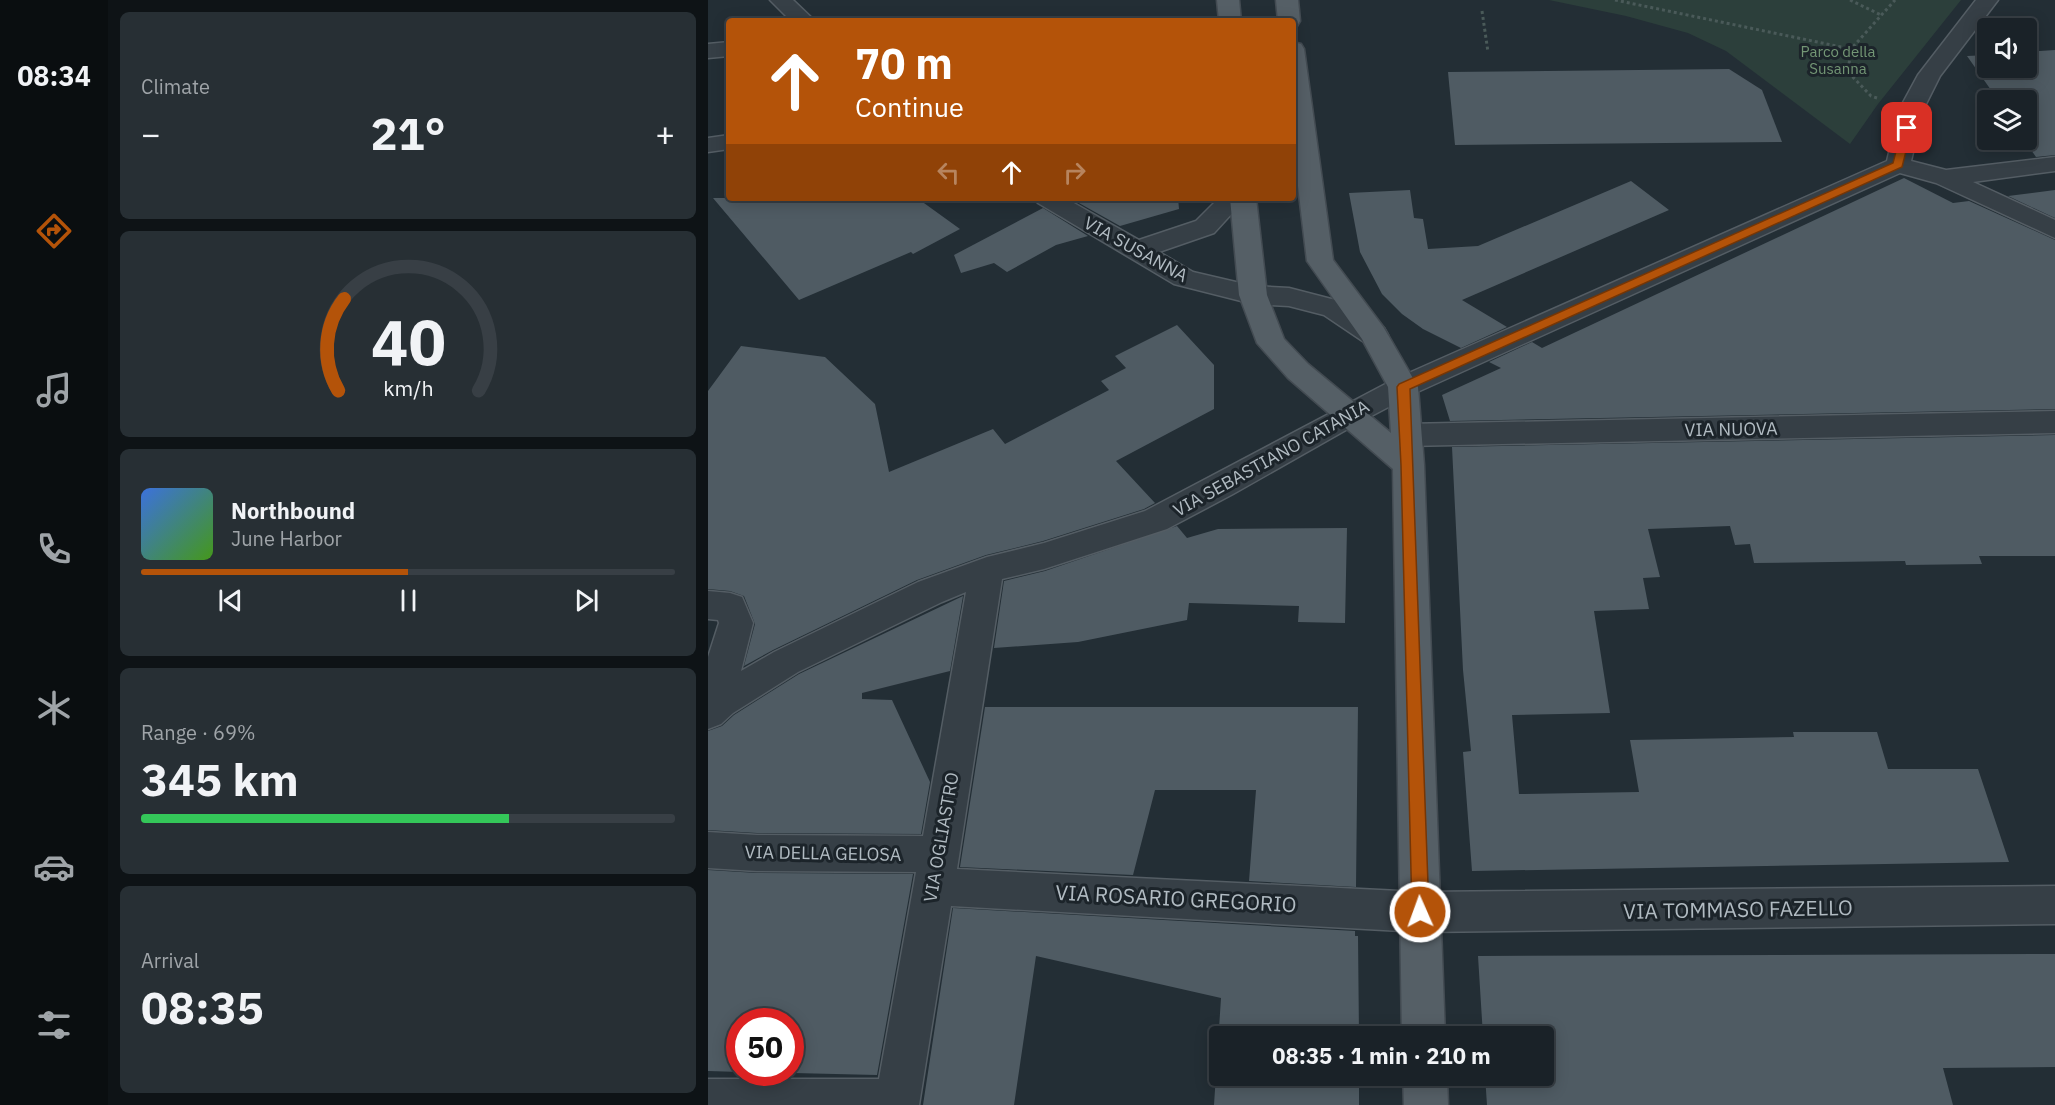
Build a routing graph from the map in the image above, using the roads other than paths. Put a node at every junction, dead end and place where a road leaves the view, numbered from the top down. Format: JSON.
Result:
{"nodes":[{"id":1,"x":781,"y":0,"type":"edge"},
{"id":2,"x":1228,"y":0,"type":"edge"},
{"id":3,"x":1287,"y":0,"type":"edge"},
{"id":4,"x":1987,"y":0,"type":"edge"},
{"id":5,"x":801,"y":18,"type":"edge"},
{"id":6,"x":1230,"y":18,"type":"edge"},
{"id":7,"x":1289,"y":18,"type":"edge"},
{"id":8,"x":726,"y":49,"type":"edge"},
{"id":9,"x":708,"y":51,"type":"edge"},
{"id":10,"x":1296,"y":73,"type":"edge"},
{"id":11,"x":726,"y":142,"type":"edge"},
{"id":12,"x":708,"y":145,"type":"edge"},
{"id":13,"x":2055,"y":164,"type":"edge"},
{"id":14,"x":1898,"y":165,"type":"junction"},
{"id":15,"x":1945,"y":178,"type":"junction"},
{"id":16,"x":1052,"y":201,"type":"edge"},
{"id":17,"x":1230,"y":201,"type":"edge"},
{"id":18,"x":1244,"y":201,"type":"edge"},
{"id":19,"x":2055,"y":230,"type":"edge"},
{"id":20,"x":1134,"y":250,"type":"junction"},
{"id":21,"x":1253,"y":295,"type":"junction"},
{"id":22,"x":1374,"y":335,"type":"junction"},
{"id":23,"x":1403,"y":387,"type":"junction"},
{"id":24,"x":1349,"y":414,"type":"junction"},
{"id":25,"x":2055,"y":422,"type":"edge"},
{"id":26,"x":1407,"y":450,"type":"junction"},
{"id":27,"x":987,"y":570,"type":"junction"},
{"id":28,"x":708,"y":605,"type":"edge"},
{"id":29,"x":714,"y":707,"type":"edge"},
{"id":30,"x":708,"y":850,"type":"edge"},
{"id":31,"x":935,"y":870,"type":"junction"},
{"id":32,"x":2055,"y":905,"type":"edge"},
{"id":33,"x":1420,"y":912,"type":"junction"},
{"id":34,"x":1424,"y":1026,"type":"edge"},
{"id":35,"x":1425,"y":1086,"type":"edge"},
{"id":36,"x":708,"y":1101,"type":"edge"},
{"id":37,"x":897,"y":1103,"type":"edge"},
{"id":38,"x":1426,"y":1105,"type":"edge"}],
"edges":[{"from":1,"to":5,"type":"street"},
{"from":2,"to":6,"type":"main road"},
{"from":3,"to":7,"type":"main road"},
{"from":4,"to":14,"type":"street"},
{"from":8,"to":9,"type":"street"},
{"from":10,"to":22,"type":"main road"},
{"from":11,"to":12,"type":"street"},
{"from":13,"to":15,"type":"street"},
{"from":14,"to":15,"type":"street"},
{"from":14,"to":23,"type":"street","name":"VIA SEBASTIANO CATANIA"},
{"from":15,"to":19,"type":"street"},
{"from":16,"to":20,"type":"street","name":"VIA SUSANNA"},
{"from":17,"to":20,"type":"street"},
{"from":18,"to":21,"type":"main road"},
{"from":20,"to":21,"type":"street","name":"VIA SUSANNA"},
{"from":21,"to":22,"type":"street","name":"VIA SUSANNA"},
{"from":21,"to":24,"type":"main road"},
{"from":22,"to":23,"type":"main road"},
{"from":23,"to":24,"type":"street","name":"VIA SEBASTIANO CATANIA"},
{"from":23,"to":26,"type":"main road"},
{"from":24,"to":26,"type":"main road"},
{"from":24,"to":27,"type":"street","name":"VIA SEBASTIANO CATANIA"},
{"from":25,"to":26,"type":"street","name":"VIA NUOVA"},
{"from":26,"to":33,"type":"main road"},
{"from":27,"to":29,"type":"street","name":"VIA SEBASTIANO CATANIA"},
{"from":27,"to":31,"type":"street","name":"VIA OGLIASTRO"},
{"from":28,"to":29,"type":"street"},
{"from":30,"to":31,"type":"street","name":"VIA DELLA GELOSA"},
{"from":31,"to":33,"type":"street","name":"VIA ROSARIO GREGORIO"},
{"from":31,"to":37,"type":"street","name":"VIA OGLIASTRO"},
{"from":32,"to":33,"type":"street","name":"VIA TOMMASO FAZELLO"},
{"from":33,"to":34,"type":"main road"},
{"from":35,"to":38,"type":"main road"},
{"from":36,"to":37,"type":"street"}]}
